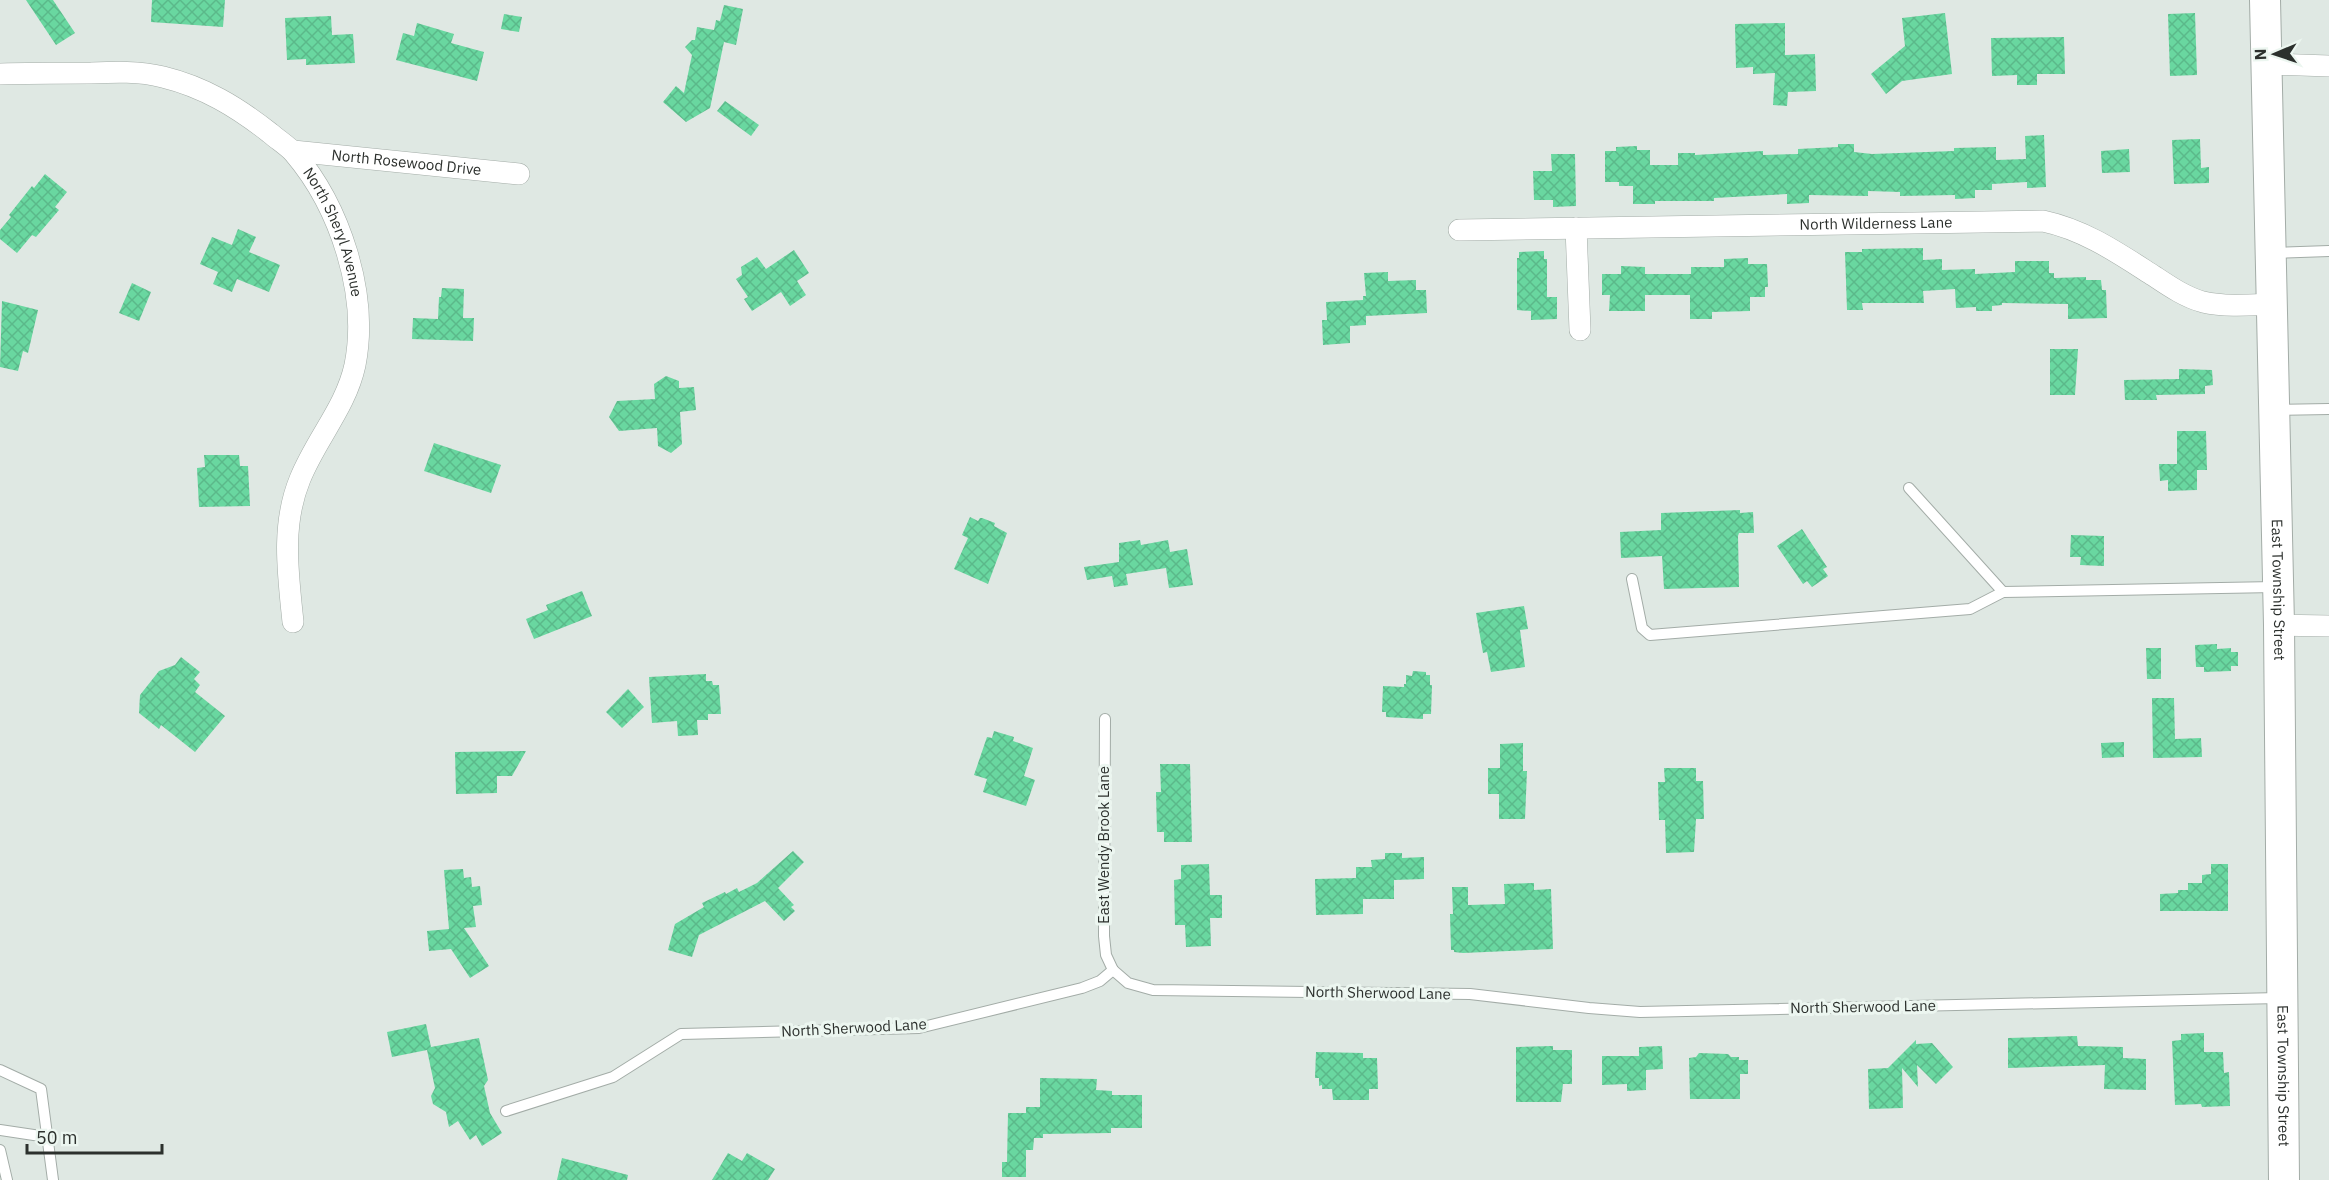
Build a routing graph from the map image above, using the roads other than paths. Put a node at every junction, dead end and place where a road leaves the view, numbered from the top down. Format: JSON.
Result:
{"nodes":[{"id":1,"x":2265,"y":0,"type":"edge"},
{"id":2,"x":2268,"y":64,"type":"junction"},
{"id":3,"x":2329,"y":66,"type":"edge"},
{"id":4,"x":0,"y":74,"type":"edge"},
{"id":5,"x":293,"y":151,"type":"junction"},
{"id":6,"x":519,"y":174,"type":"dead end"},
{"id":7,"x":1576,"y":228,"type":"junction"},
{"id":8,"x":1459,"y":230,"type":"dead end"},
{"id":9,"x":2329,"y":251,"type":"edge"},
{"id":10,"x":2271,"y":253,"type":"junction"},
{"id":11,"x":2272,"y":304,"type":"junction"},
{"id":12,"x":1580,"y":330,"type":"dead end"},
{"id":13,"x":2329,"y":409,"type":"edge"},
{"id":14,"x":2275,"y":410,"type":"junction"},
{"id":15,"x":1909,"y":489,"type":"dead end"},
{"id":16,"x":1632,"y":579,"type":"dead end"},
{"id":17,"x":2278,"y":587,"type":"junction"},
{"id":18,"x":2003,"y":592,"type":"junction"},
{"id":19,"x":293,"y":622,"type":"dead end"},
{"id":20,"x":2279,"y":625,"type":"junction"},
{"id":21,"x":2329,"y":626,"type":"edge"},
{"id":22,"x":1105,"y":719,"type":"dead end"},
{"id":23,"x":1113,"y":970,"type":"junction"},
{"id":24,"x":2283,"y":998,"type":"junction"},
{"id":25,"x":0,"y":1070,"type":"edge"},
{"id":26,"x":506,"y":1110,"type":"dead end"},
{"id":27,"x":0,"y":1130,"type":"edge"},
{"id":28,"x":47,"y":1137,"type":"junction"},
{"id":29,"x":0,"y":1150,"type":"edge"},
{"id":30,"x":7,"y":1180,"type":"edge"},
{"id":31,"x":53,"y":1180,"type":"edge"},
{"id":32,"x":2284,"y":1180,"type":"edge"}],
"edges":[{"from":1,"to":2,"type":"street","name":"East Township Street"},
{"from":2,"to":3,"type":"street"},
{"from":2,"to":10,"type":"street","name":"East Township Street"},
{"from":4,"to":5,"type":"street","name":"North Sheryl Avenue"},
{"from":5,"to":6,"type":"street","name":"North Rosewood Drive"},
{"from":5,"to":19,"type":"street","name":"North Sheryl Avenue"},
{"from":7,"to":8,"type":"street","name":"North Wilderness Lane"},
{"from":7,"to":11,"type":"street","name":"North Wilderness Lane"},
{"from":7,"to":12,"type":"street"},
{"from":9,"to":10,"type":"lane"},
{"from":10,"to":11,"type":"street","name":"East Township Street"},
{"from":11,"to":14,"type":"street","name":"East Township Street"},
{"from":13,"to":14,"type":"lane"},
{"from":14,"to":17,"type":"street","name":"East Township Street"},
{"from":15,"to":18,"type":"lane"},
{"from":16,"to":18,"type":"lane"},
{"from":17,"to":18,"type":"lane"},
{"from":17,"to":20,"type":"street","name":"East Township Street"},
{"from":20,"to":21,"type":"street"},
{"from":20,"to":24,"type":"street","name":"East Township Street"},
{"from":22,"to":23,"type":"lane","name":"East Wendy Brook Lane"},
{"from":23,"to":24,"type":"lane","name":"North Sherwood Lane"},
{"from":23,"to":26,"type":"lane","name":"North Sherwood Lane"},
{"from":24,"to":32,"type":"street","name":"East Township Street"},
{"from":25,"to":28,"type":"lane"},
{"from":27,"to":28,"type":"lane"},
{"from":28,"to":31,"type":"lane"},
{"from":29,"to":30,"type":"lane"}]}
